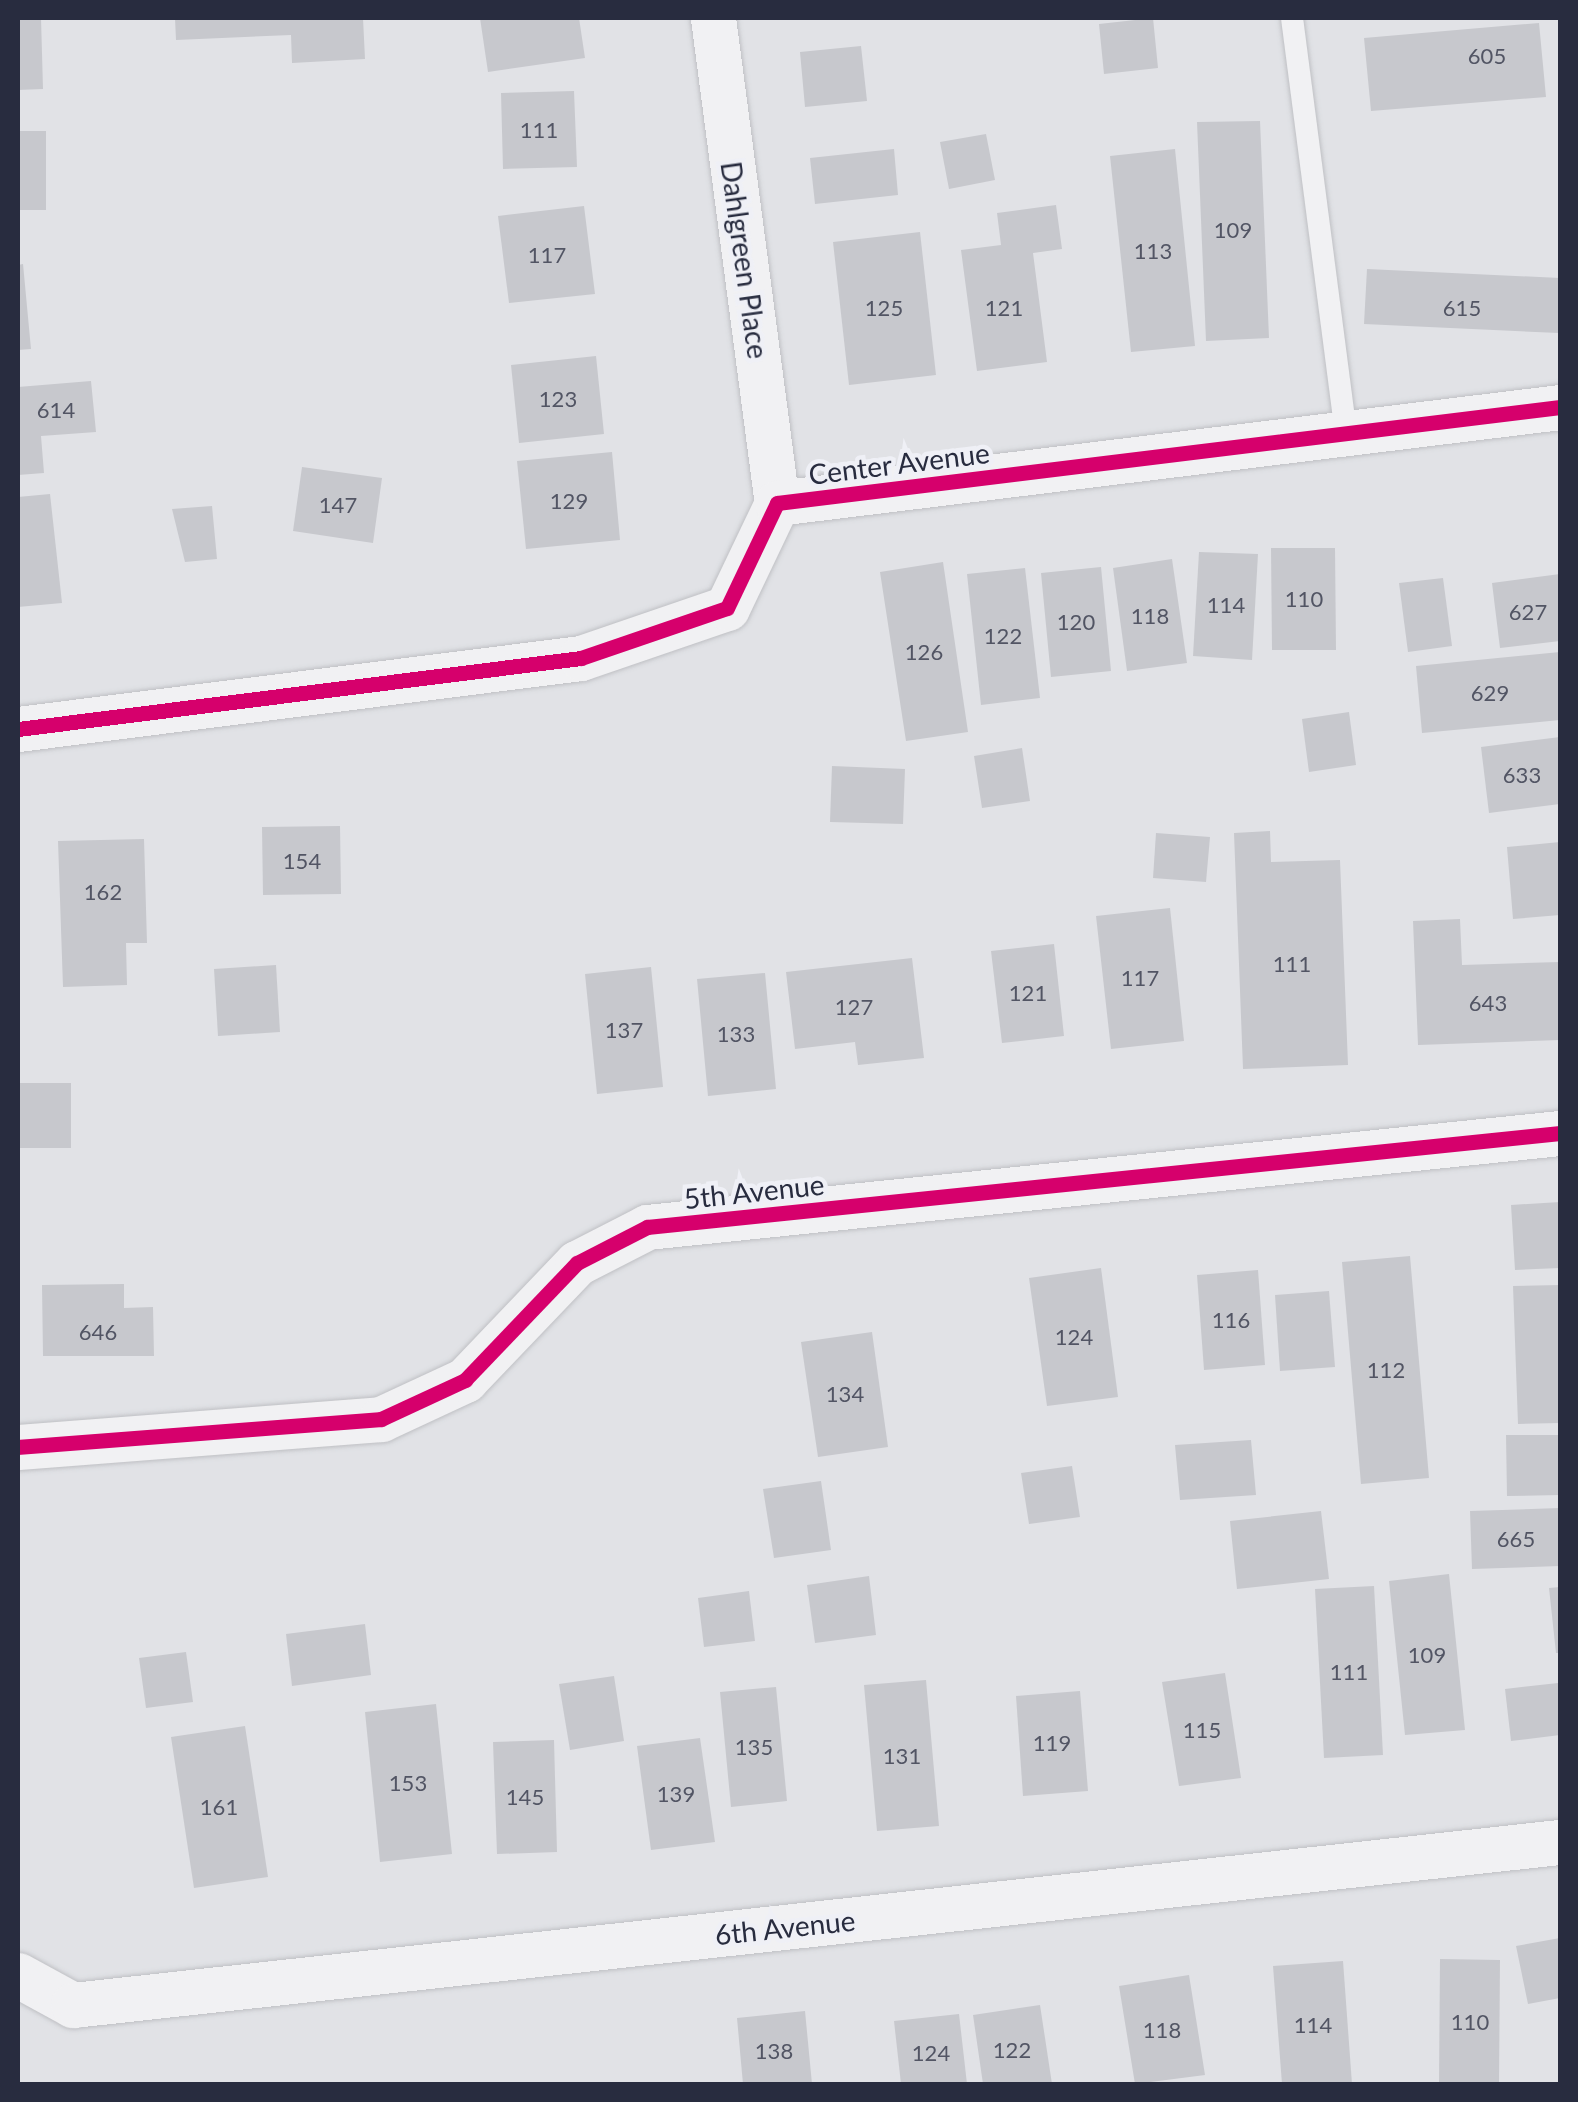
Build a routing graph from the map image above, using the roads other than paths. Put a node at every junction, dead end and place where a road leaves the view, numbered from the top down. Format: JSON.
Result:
{"nodes":[{"id":1,"x":713,"y":18,"type":"edge"},
{"id":2,"x":1292,"y":18,"type":"edge"},
{"id":3,"x":1560,"y":407,"type":"edge"},
{"id":4,"x":1346,"y":434,"type":"junction"},
{"id":5,"x":777,"y":503,"type":"junction"},
{"id":6,"x":18,"y":729,"type":"edge"},
{"id":7,"x":1560,"y":1132,"type":"edge"},
{"id":8,"x":18,"y":1447,"type":"edge"},
{"id":9,"x":1560,"y":1842,"type":"edge"},
{"id":10,"x":18,"y":1975,"type":"edge"}],
"edges":[{"from":1,"to":5,"type":"street","name":"Dahlgreen Place"},
{"from":2,"to":4,"type":"lane"},
{"from":3,"to":4,"type":"street","name":"Center Avenue"},
{"from":4,"to":5,"type":"street","name":"Center Avenue"},
{"from":5,"to":6,"type":"street","name":"Center Avenue"},
{"from":7,"to":8,"type":"street","name":"5th Avenue"},
{"from":9,"to":10,"type":"street","name":"6th Avenue"}]}
